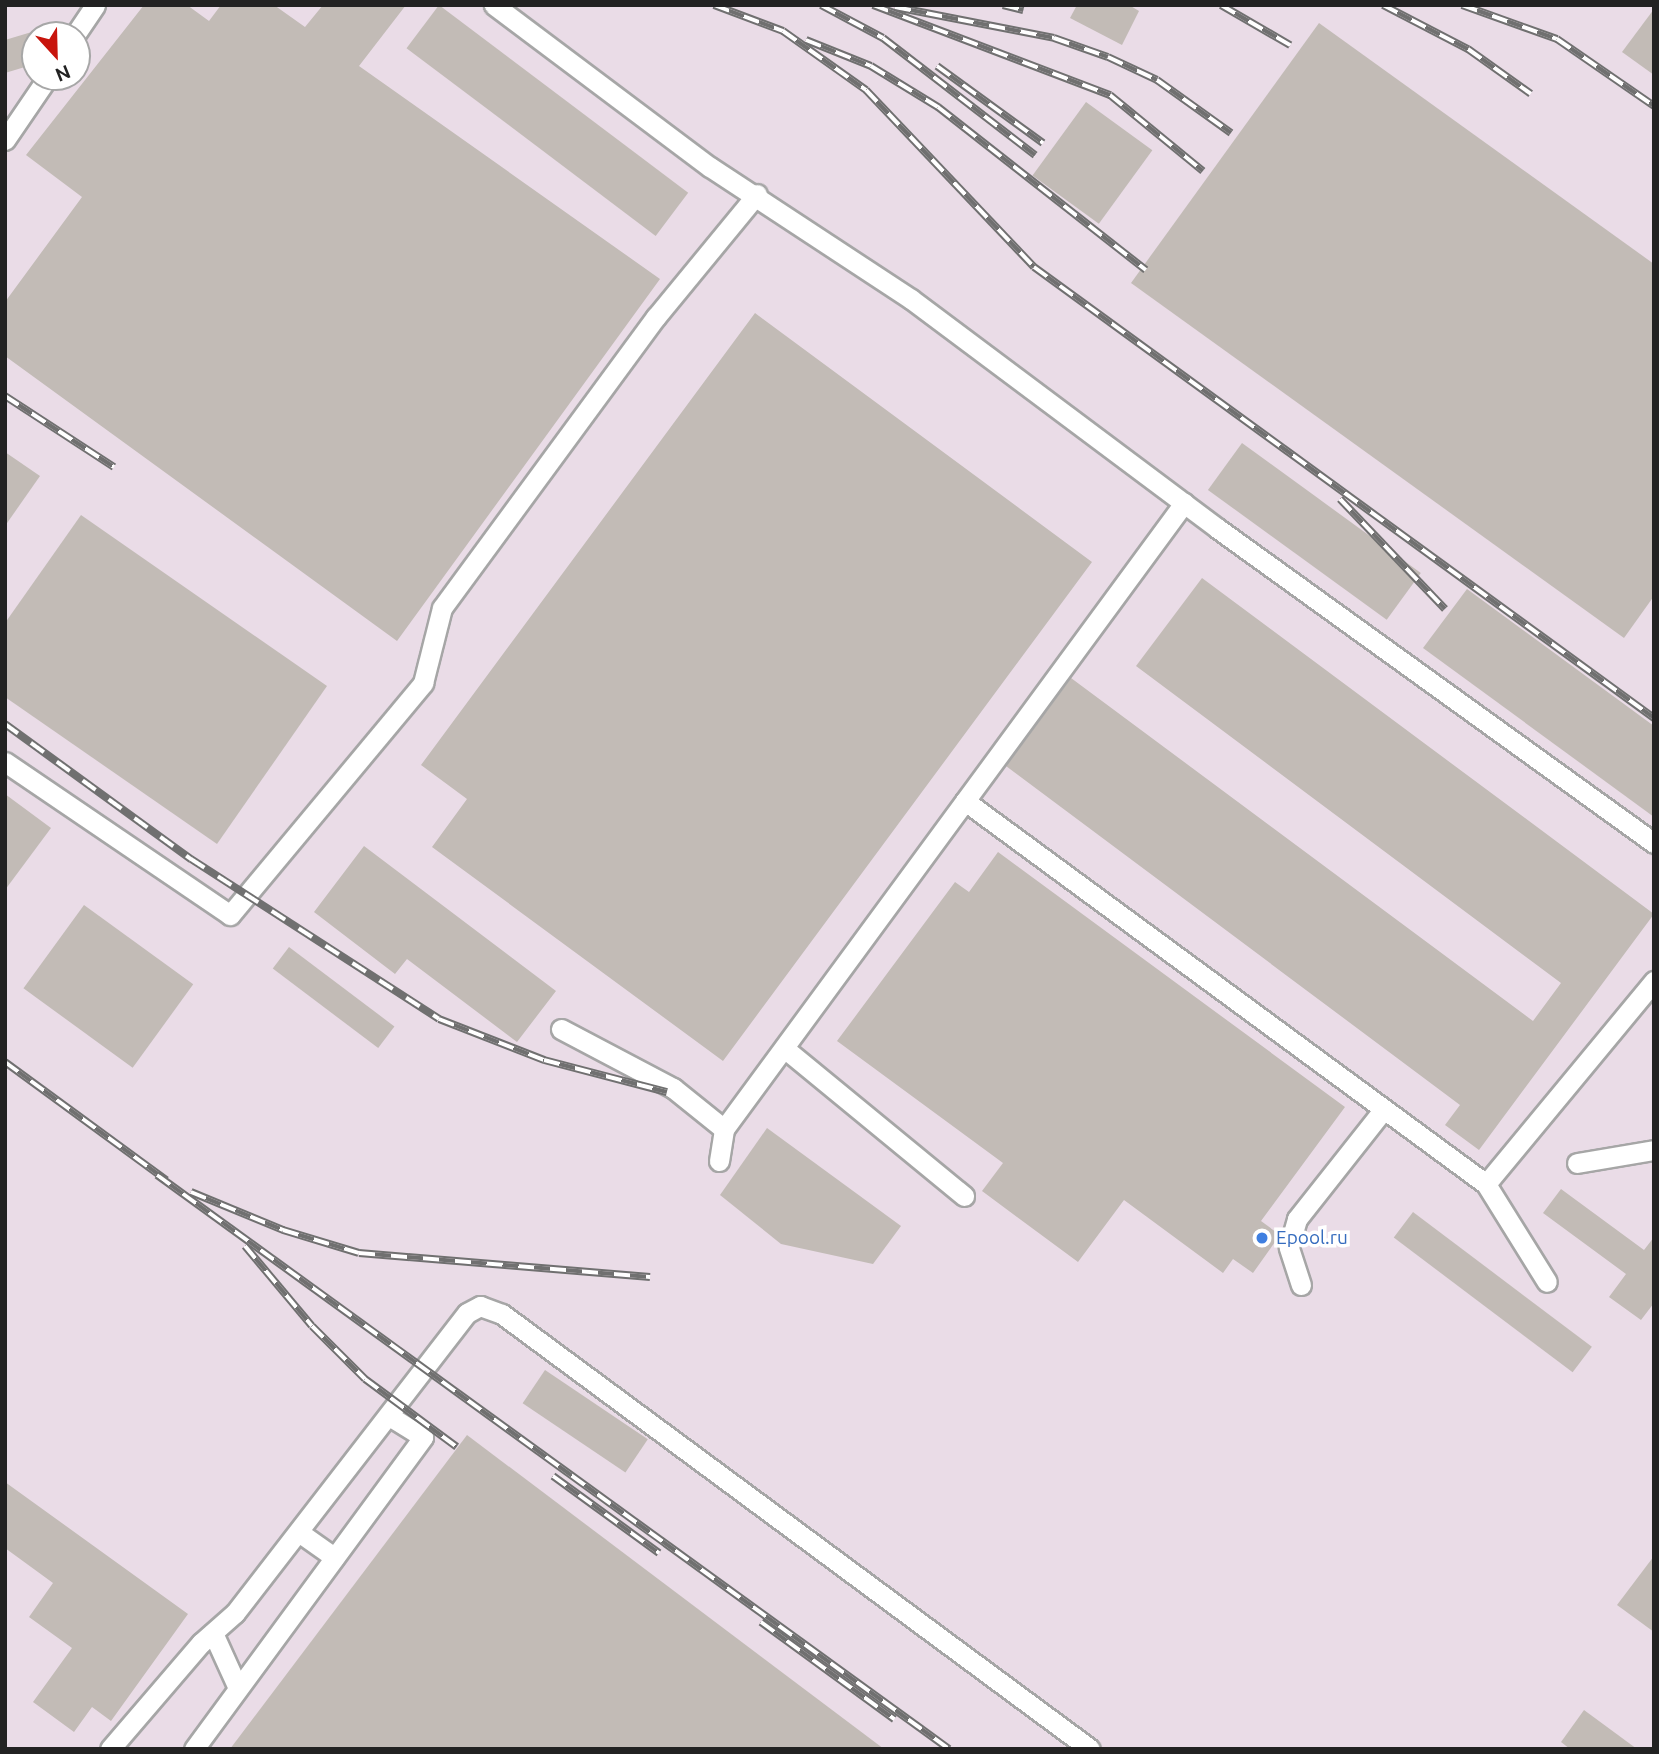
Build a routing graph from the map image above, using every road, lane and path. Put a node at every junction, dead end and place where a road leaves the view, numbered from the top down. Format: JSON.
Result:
{"nodes":[{"id":1,"x":95,"y":5,"type":"edge"},
{"id":2,"x":494,"y":5,"type":"edge"},
{"id":3,"x":84,"y":21,"type":"edge"},
{"id":4,"x":38,"y":91,"type":"edge"},
{"id":5,"x":5,"y":140,"type":"edge"},
{"id":6,"x":757,"y":194,"type":"junction"},
{"id":7,"x":1184,"y":503,"type":"junction"},
{"id":8,"x":5,"y":762,"type":"edge"},
{"id":9,"x":964,"y":801,"type":"junction"},
{"id":10,"x":1654,"y":843,"type":"edge"},
{"id":11,"x":1654,"y":981,"type":"edge"},
{"id":12,"x":561,"y":1029,"type":"dead end"},
{"id":13,"x":784,"y":1048,"type":"junction"},
{"id":14,"x":1384,"y":1109,"type":"junction"},
{"id":15,"x":724,"y":1129,"type":"junction"},
{"id":16,"x":1654,"y":1150,"type":"edge"},
{"id":17,"x":719,"y":1161,"type":"dead end"},
{"id":18,"x":1577,"y":1163,"type":"dead end"},
{"id":19,"x":1486,"y":1184,"type":"junction"},
{"id":20,"x":964,"y":1196,"type":"dead end"},
{"id":21,"x":1547,"y":1282,"type":"dead end"},
{"id":22,"x":1301,"y":1285,"type":"dead end"},
{"id":23,"x":390,"y":1416,"type":"junction"},
{"id":24,"x":300,"y":1533,"type":"junction"},
{"id":25,"x":334,"y":1557,"type":"junction"},
{"id":26,"x":213,"y":1633,"type":"junction"},
{"id":27,"x":238,"y":1688,"type":"junction"},
{"id":28,"x":110,"y":1749,"type":"edge"},
{"id":29,"x":194,"y":1749,"type":"edge"},
{"id":30,"x":1090,"y":1749,"type":"edge"}],
"edges":[{"from":1,"to":3,"type":"lane"},
{"from":2,"to":6,"type":"lane"},
{"from":4,"to":5,"type":"lane"},
{"from":6,"to":7,"type":"lane"},
{"from":6,"to":8,"type":"lane"},
{"from":7,"to":9,"type":"lane"},
{"from":7,"to":10,"type":"lane"},
{"from":9,"to":13,"type":"lane"},
{"from":9,"to":14,"type":"lane"},
{"from":11,"to":19,"type":"lane"},
{"from":12,"to":15,"type":"lane"},
{"from":13,"to":15,"type":"lane"},
{"from":13,"to":20,"type":"lane"},
{"from":14,"to":19,"type":"lane"},
{"from":14,"to":22,"type":"lane"},
{"from":15,"to":17,"type":"lane"},
{"from":16,"to":18,"type":"lane"},
{"from":19,"to":21,"type":"lane"},
{"from":23,"to":24,"type":"lane"},
{"from":23,"to":25,"type":"lane"},
{"from":23,"to":30,"type":"lane"},
{"from":24,"to":25,"type":"lane"},
{"from":24,"to":26,"type":"lane"},
{"from":25,"to":27,"type":"lane"},
{"from":26,"to":27,"type":"lane"},
{"from":26,"to":28,"type":"lane"},
{"from":27,"to":29,"type":"lane"}]}
